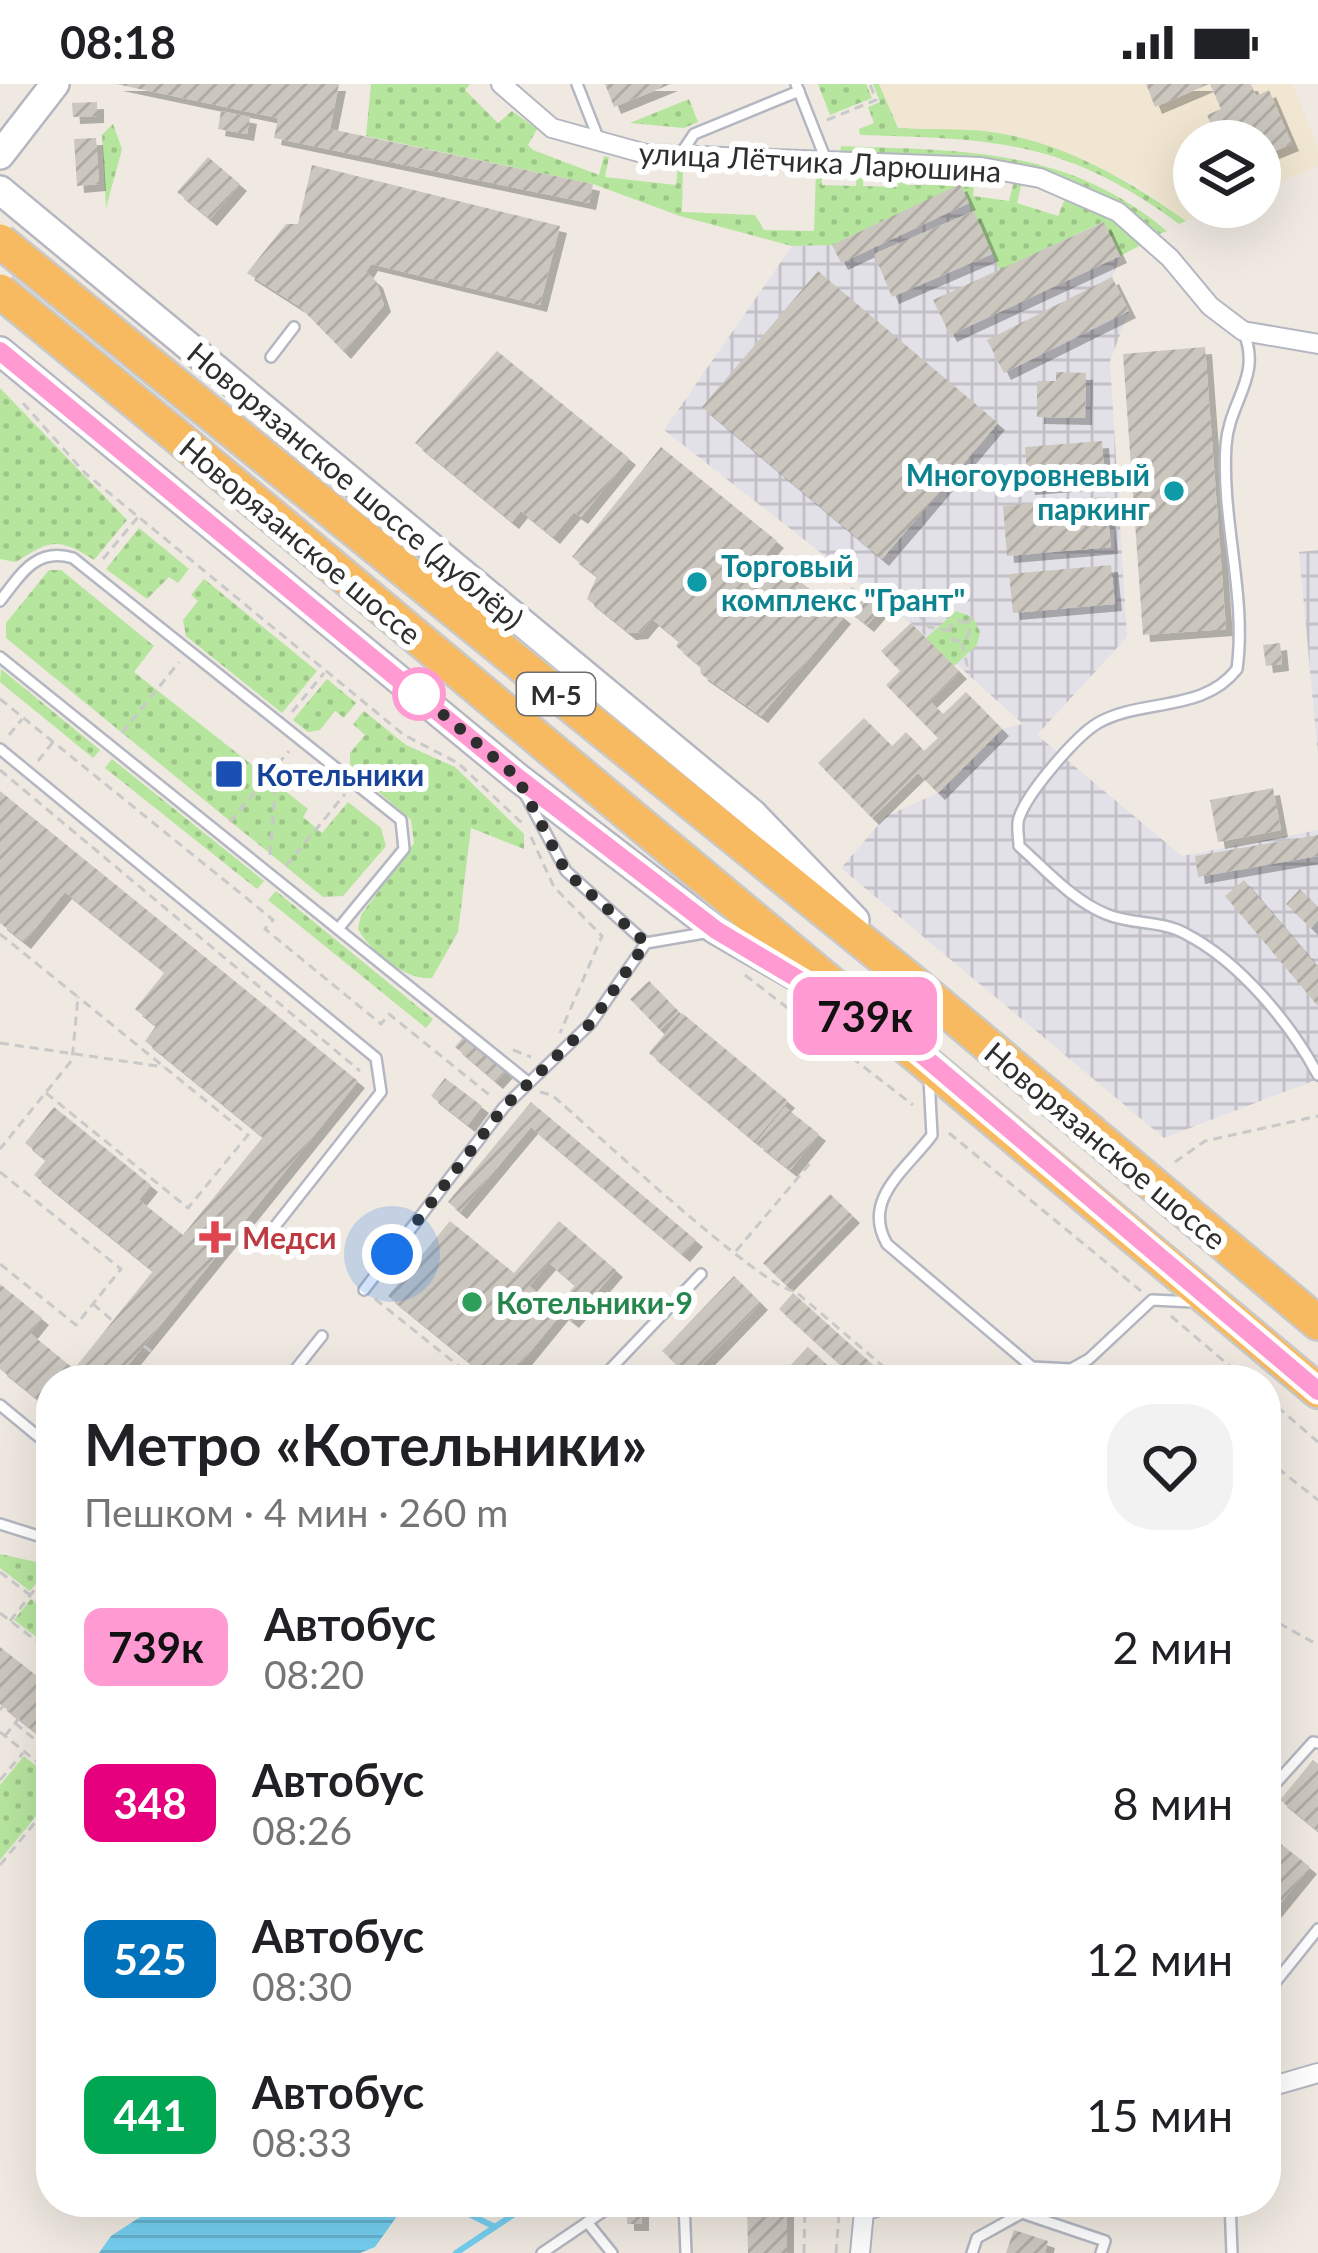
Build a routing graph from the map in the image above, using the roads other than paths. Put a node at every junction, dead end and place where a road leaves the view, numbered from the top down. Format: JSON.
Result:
{"nodes":[{"id":1,"x":55,"y":84,"type":"edge"},
{"id":2,"x":501,"y":84,"type":"edge"},
{"id":3,"x":578,"y":84,"type":"edge"},
{"id":4,"x":797,"y":88,"type":"edge"},
{"id":5,"x":600,"y":145,"type":"junction"},
{"id":6,"x":0,"y":155,"type":"edge"},
{"id":7,"x":680,"y":155,"type":"junction"},
{"id":8,"x":826,"y":160,"type":"junction"},
{"id":9,"x":0,"y":190,"type":"edge"},
{"id":10,"x":0,"y":241,"type":"edge"},
{"id":11,"x":73,"y":250,"type":"junction"},
{"id":12,"x":0,"y":253,"type":"edge"},
{"id":13,"x":0,"y":291,"type":"edge"},
{"id":14,"x":294,"y":327,"type":"dead end"},
{"id":15,"x":1244,"y":331,"type":"junction"},
{"id":16,"x":1318,"y":344,"type":"edge"},
{"id":17,"x":0,"y":351,"type":"edge"},
{"id":18,"x":271,"y":357,"type":"dead end"},
{"id":19,"x":0,"y":601,"type":"edge"},
{"id":20,"x":0,"y":658,"type":"edge"},
{"id":21,"x":0,"y":747,"type":"edge"},
{"id":22,"x":517,"y":777,"type":"junction"},
{"id":23,"x":338,"y":929,"type":"junction"},
{"id":24,"x":716,"y":930,"type":"junction"},
{"id":25,"x":646,"y":943,"type":"junction"},
{"id":26,"x":915,"y":984,"type":"junction"},
{"id":27,"x":905,"y":1042,"type":"junction"},
{"id":28,"x":1318,"y":1075,"type":"edge"},
{"id":29,"x":528,"y":1082,"type":"junction"},
{"id":30,"x":269,"y":1234,"type":"dead end"},
{"id":31,"x":701,"y":1274,"type":"dead end"},
{"id":32,"x":364,"y":1290,"type":"road end"},
{"id":33,"x":1232,"y":1319,"type":"junction"},
{"id":34,"x":1318,"y":1323,"type":"edge"},
{"id":35,"x":322,"y":1336,"type":"dead end"},
{"id":36,"x":299,"y":1365,"type":"edge"},
{"id":37,"x":614,"y":1365,"type":"edge"},
{"id":38,"x":1030,"y":1365,"type":"edge"},
{"id":39,"x":1078,"y":1365,"type":"edge"},
{"id":40,"x":1318,"y":1391,"type":"edge"},
{"id":41,"x":0,"y":1405,"type":"edge"},
{"id":42,"x":36,"y":1435,"type":"edge"},
{"id":43,"x":0,"y":1524,"type":"edge"},
{"id":44,"x":36,"y":1535,"type":"edge"},
{"id":45,"x":1318,"y":1743,"type":"edge"},
{"id":46,"x":1281,"y":1778,"type":"edge"},
{"id":47,"x":1318,"y":1929,"type":"edge"},
{"id":48,"x":1281,"y":1975,"type":"edge"},
{"id":49,"x":1318,"y":2073,"type":"edge"},
{"id":50,"x":1281,"y":2084,"type":"edge"},
{"id":51,"x":594,"y":2217,"type":"edge"},
{"id":52,"x":685,"y":2217,"type":"edge"},
{"id":53,"x":863,"y":2217,"type":"edge"},
{"id":54,"x":1015,"y":2217,"type":"edge"},
{"id":55,"x":1033,"y":2217,"type":"edge"},
{"id":56,"x":1231,"y":2217,"type":"edge"},
{"id":57,"x":1039,"y":2219,"type":"joint"},
{"id":58,"x":587,"y":2222,"type":"junction"},
{"id":59,"x":542,"y":2253,"type":"edge"},
{"id":60,"x":612,"y":2253,"type":"edge"},
{"id":61,"x":686,"y":2253,"type":"edge"},
{"id":62,"x":860,"y":2253,"type":"edge"},
{"id":63,"x":972,"y":2253,"type":"edge"},
{"id":64,"x":1100,"y":2253,"type":"edge"},
{"id":65,"x":1232,"y":2253,"type":"edge"}],
"edges":[{"from":1,"to":6,"type":"main road"},
{"from":2,"to":5,"type":"street","name":"улица Лётчика Ларюшина"},
{"from":3,"to":5,"type":"lane"},
{"from":4,"to":7,"type":"lane"},
{"from":4,"to":8,"type":"lane"},
{"from":5,"to":7,"type":"street","name":"улица Лётчика Ларюшина"},
{"from":7,"to":8,"type":"street","name":"улица Лётчика Ларюшина"},
{"from":8,"to":15,"type":"street","name":"улица Лётчика Ларюшина"},
{"from":9,"to":11,"type":"main road","name":"Новорязанское шоссе (дублёр)"},
{"from":10,"to":26,"type":"highway","name":"Новорязанское шоссе","number":"М-5","bridge":true},
{"from":11,"to":12,"type":"street"},
{"from":11,"to":26,"type":"main road","name":"Новорязанское шоссе (дублёр)"},
{"from":13,"to":27,"type":"highway","name":"Новорязанское шоссе","number":"М-5","bridge":true},
{"from":14,"to":18,"type":"lane"},
{"from":15,"to":16,"type":"street","name":"улица Лётчика Ларюшина"},
{"from":15,"to":28,"type":"lane"},
{"from":17,"to":22,"type":"main road"},
{"from":19,"to":23,"type":"lane"},
{"from":20,"to":23,"type":"lane"},
{"from":21,"to":30,"type":"lane"},
{"from":22,"to":24,"type":"main road"},
{"from":22,"to":25,"type":"lane"},
{"from":23,"to":29,"type":"lane"},
{"from":24,"to":25,"type":"lane"},
{"from":24,"to":27,"type":"main road"},
{"from":25,"to":29,"type":"lane"},
{"from":26,"to":34,"type":"highway","name":"Новорязанское шоссе","number":"М-5"},
{"from":27,"to":33,"type":"highway","name":"Новорязанское шоссе","number":"М-5"},
{"from":27,"to":38,"type":"lane"},
{"from":29,"to":32,"type":"lane"},
{"from":31,"to":37,"type":"lane"},
{"from":33,"to":39,"type":"lane"},
{"from":33,"to":40,"type":"highway","name":"Новорязанское шоссе","number":"М-5"},
{"from":35,"to":36,"type":"lane"},
{"from":41,"to":42,"type":"lane"},
{"from":43,"to":44,"type":"lane"},
{"from":45,"to":46,"type":"lane"},
{"from":47,"to":48,"type":"lane"},
{"from":49,"to":50,"type":"street"},
{"from":51,"to":58,"type":"lane"},
{"from":52,"to":61,"type":"lane"},
{"from":53,"to":62,"type":"street"},
{"from":54,"to":63,"type":"lane"},
{"from":55,"to":57,"type":"lane"},
{"from":56,"to":65,"type":"lane"},
{"from":57,"to":64,"type":"lane"},
{"from":58,"to":59,"type":"lane"},
{"from":58,"to":60,"type":"lane"}]}
